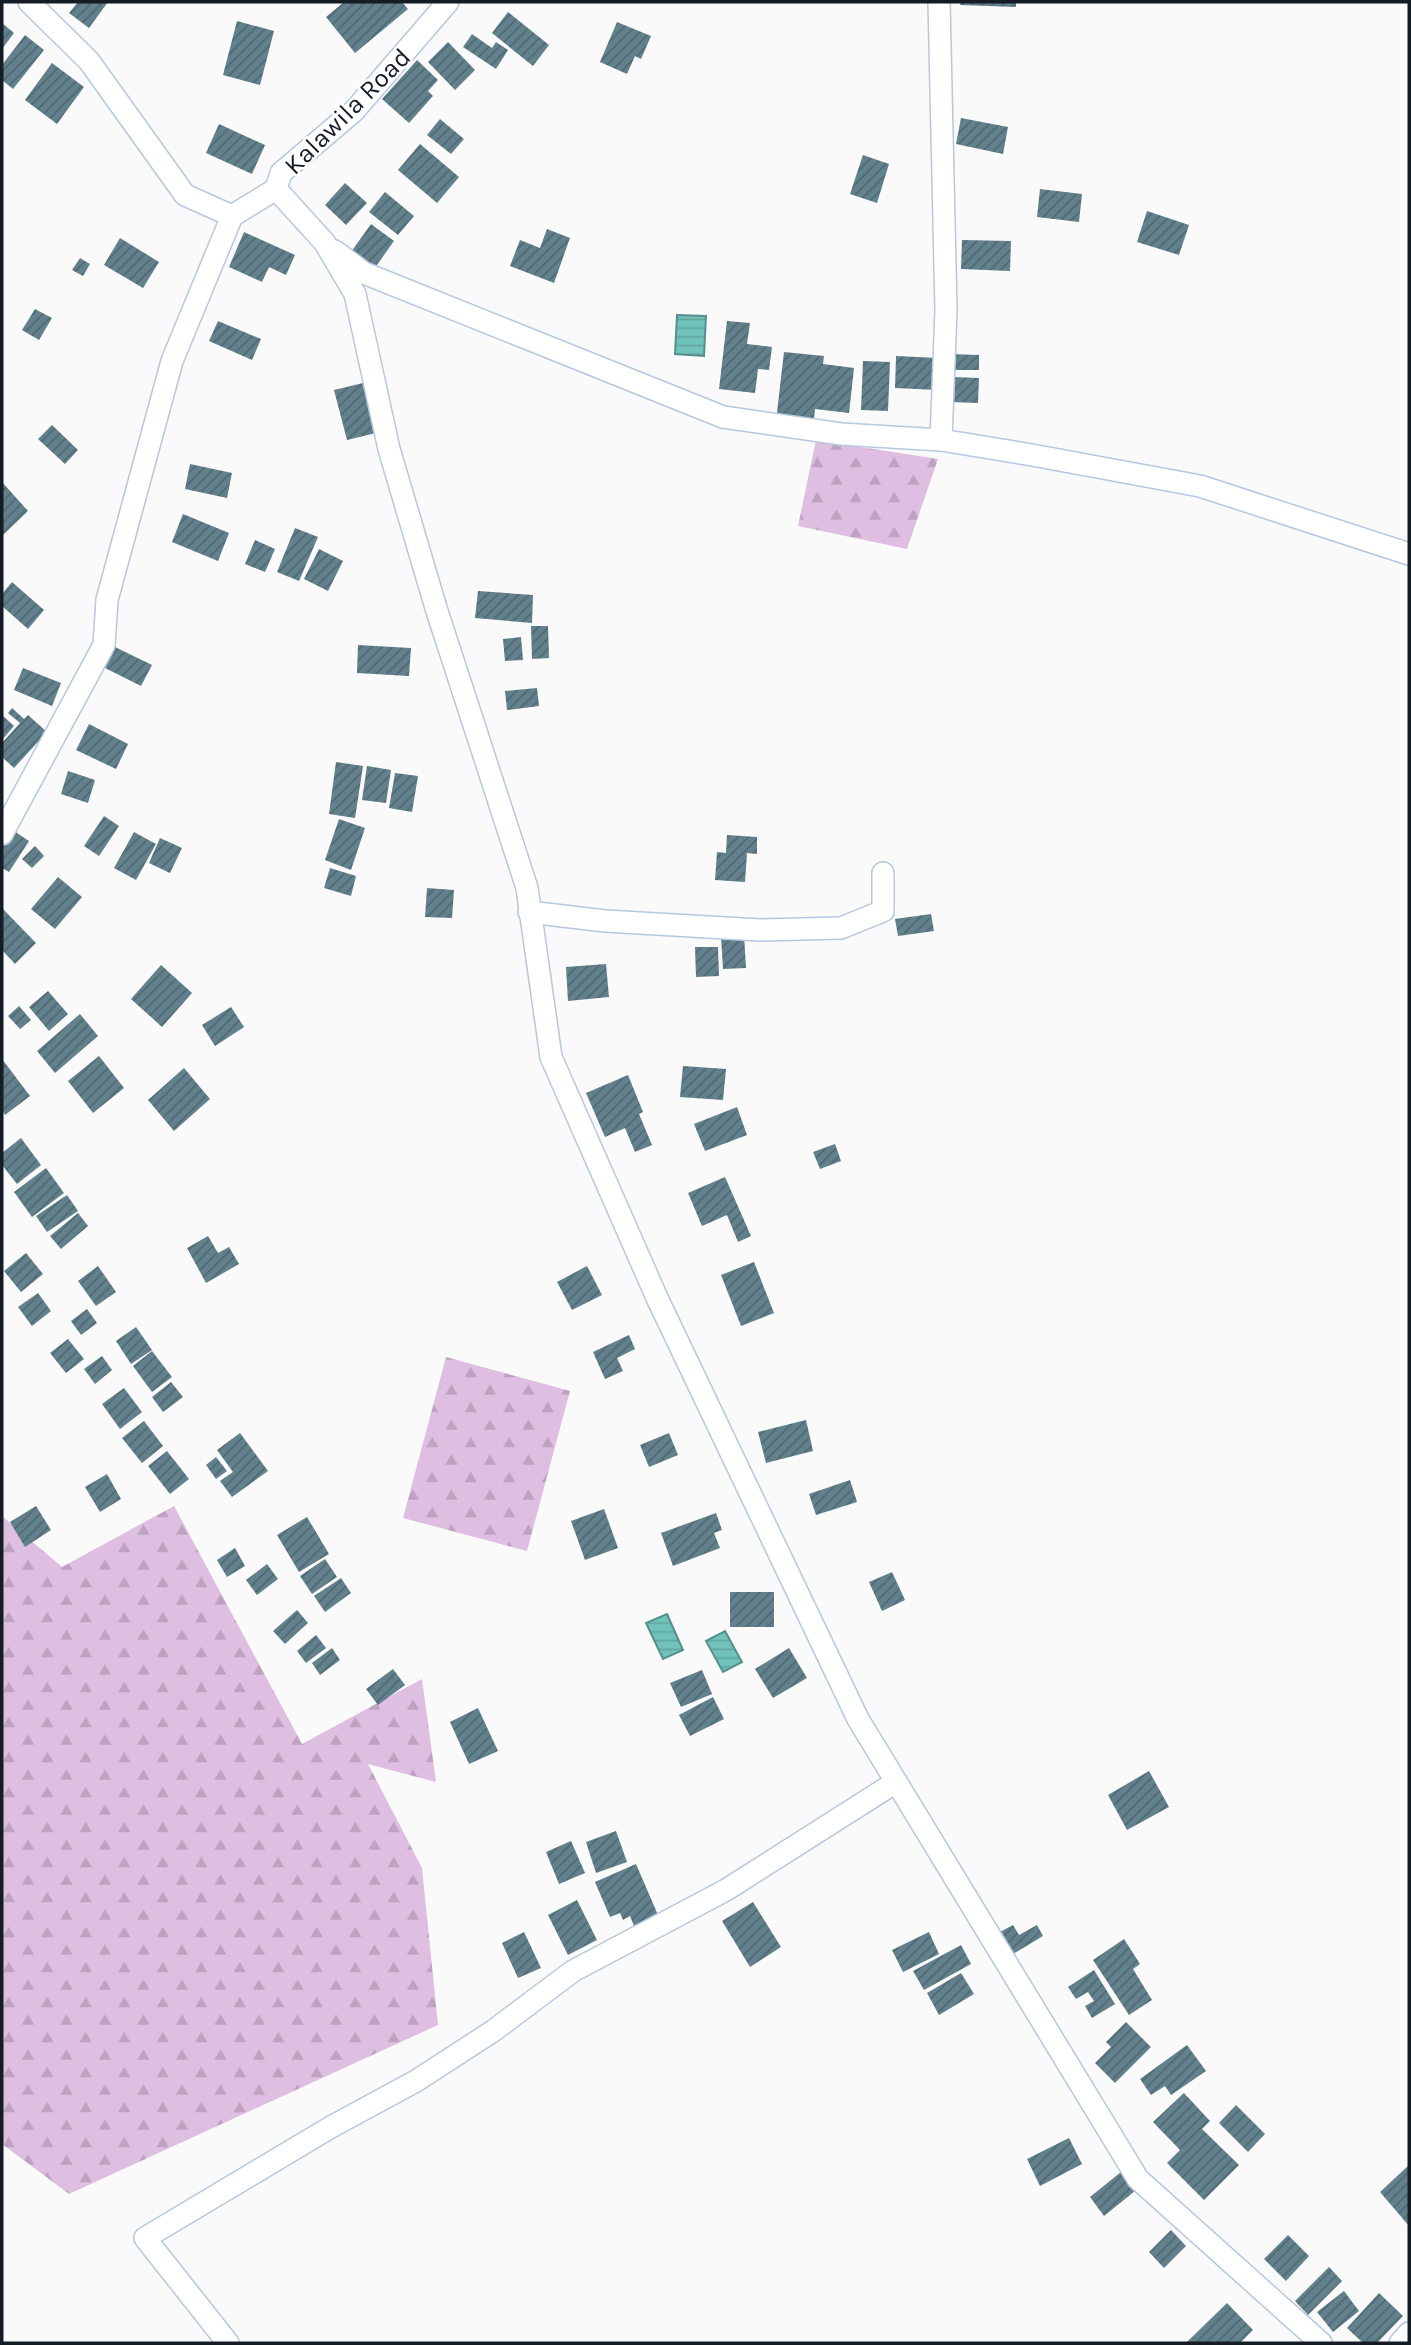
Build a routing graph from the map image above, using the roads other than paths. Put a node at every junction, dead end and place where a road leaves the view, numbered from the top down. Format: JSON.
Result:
{"nodes":[{"id":1,"x":29,"y":2,"type":"edge"},
{"id":2,"x":448,"y":2,"type":"edge"},
{"id":3,"x":939,"y":2,"type":"edge"},
{"id":4,"x":276,"y":189,"type":"junction"},
{"id":5,"x":232,"y":216,"type":"junction"},
{"id":6,"x":325,"y":243,"type":"junction"},
{"id":7,"x":941,"y":440,"type":"junction"},
{"id":8,"x":1409,"y":554,"type":"edge"},
{"id":9,"x":2,"y":834,"type":"edge"},
{"id":10,"x":883,"y":873,"type":"dead end"},
{"id":11,"x":529,"y":912,"type":"junction"},
{"id":12,"x":896,"y":1782,"type":"junction"},
{"id":13,"x":1409,"y":2333,"type":"edge"},
{"id":14,"x":228,"y":2343,"type":"edge"},
{"id":15,"x":1321,"y":2343,"type":"edge"},
{"id":16,"x":1400,"y":2343,"type":"edge"}],
"edges":[{"from":1,"to":5,"type":"street"},
{"from":2,"to":4,"type":"street","name":"Kalawila Road"},
{"from":3,"to":7,"type":"street"},
{"from":4,"to":5,"type":"street"},
{"from":4,"to":6,"type":"street"},
{"from":5,"to":9,"type":"street"},
{"from":6,"to":7,"type":"street"},
{"from":6,"to":11,"type":"street"},
{"from":7,"to":8,"type":"street"},
{"from":10,"to":11,"type":"street"},
{"from":11,"to":12,"type":"street"},
{"from":12,"to":14,"type":"street"},
{"from":12,"to":15,"type":"street"},
{"from":13,"to":16,"type":"street"}]}
